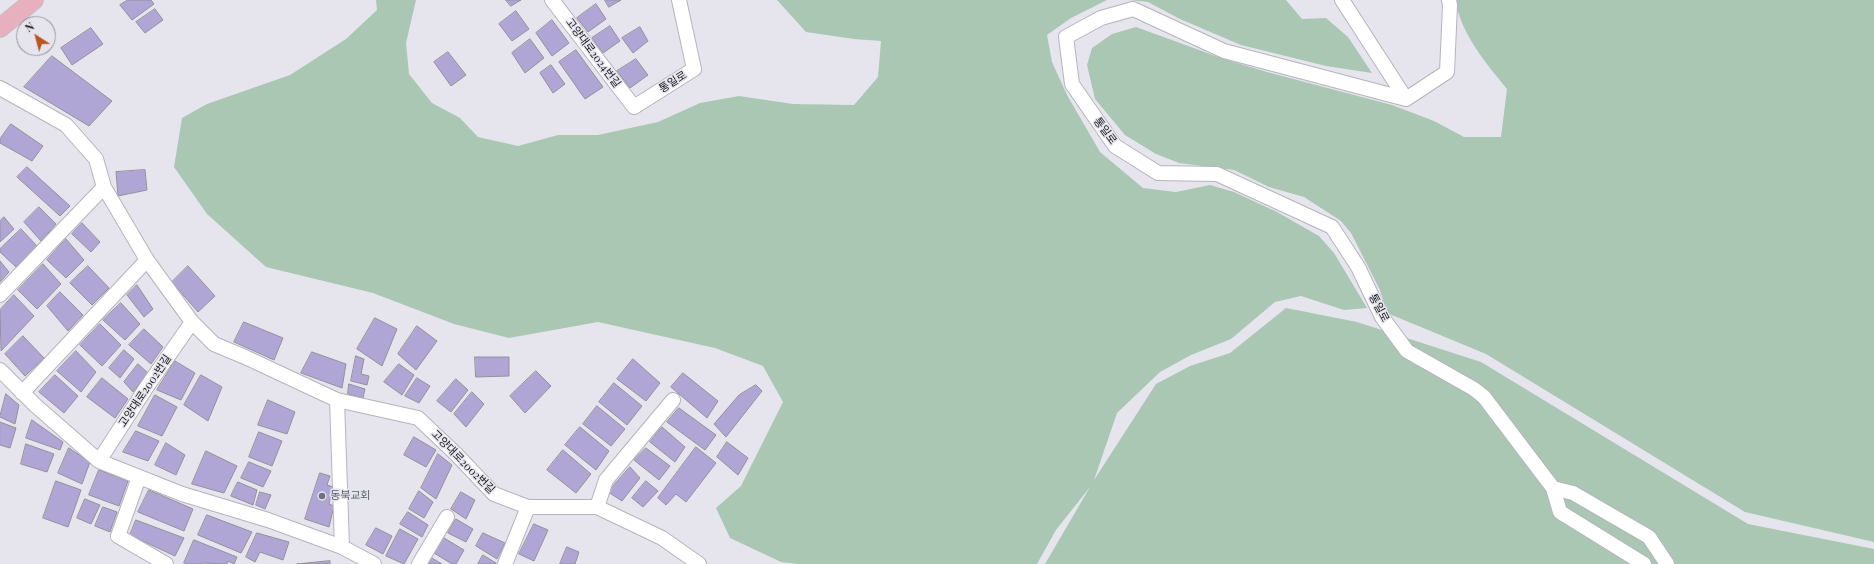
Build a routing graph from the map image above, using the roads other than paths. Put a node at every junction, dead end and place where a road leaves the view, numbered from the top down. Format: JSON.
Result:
{"nodes":[{"id":1,"x":34,"y":0,"type":"edge"},
{"id":2,"x":552,"y":0,"type":"edge"},
{"id":3,"x":679,"y":0,"type":"edge"},
{"id":4,"x":1342,"y":0,"type":"edge"},
{"id":5,"x":1449,"y":0,"type":"edge"},
{"id":6,"x":0,"y":28,"type":"edge"},
{"id":7,"x":0,"y":88,"type":"edge"},
{"id":8,"x":1406,"y":99,"type":"junction"},
{"id":9,"x":634,"y":107,"type":"joint"},
{"id":10,"x":104,"y":187,"type":"junction"},
{"id":11,"x":147,"y":260,"type":"junction"},
{"id":12,"x":0,"y":296,"type":"edge"},
{"id":13,"x":192,"y":322,"type":"junction"},
{"id":14,"x":0,"y":370,"type":"edge"},
{"id":15,"x":22,"y":393,"type":"junction"},
{"id":16,"x":337,"y":400,"type":"junction"},
{"id":17,"x":673,"y":400,"type":"dead end"},
{"id":18,"x":99,"y":461,"type":"junction"},
{"id":19,"x":139,"y":477,"type":"junction"},
{"id":20,"x":1553,"y":488,"type":"junction"},
{"id":21,"x":528,"y":507,"type":"junction"},
{"id":22,"x":597,"y":508,"type":"junction"},
{"id":23,"x":447,"y":517,"type":"dead end"},
{"id":24,"x":342,"y":548,"type":"junction"},
{"id":25,"x":166,"y":564,"type":"edge"},
{"id":26,"x":374,"y":564,"type":"edge"},
{"id":27,"x":419,"y":564,"type":"edge"},
{"id":28,"x":505,"y":564,"type":"edge"},
{"id":29,"x":699,"y":564,"type":"edge"},
{"id":30,"x":1644,"y":564,"type":"edge"},
{"id":31,"x":1667,"y":564,"type":"edge"}],
"edges":[{"from":1,"to":6,"type":"main road"},
{"from":2,"to":9,"type":"street","name":"고양대로2024번길"},
{"from":3,"to":9,"type":"street","name":"통일로"},
{"from":4,"to":8,"type":"street"},
{"from":5,"to":8,"type":"street"},
{"from":7,"to":10,"type":"street","name":"고양대로2002번길"},
{"from":8,"to":20,"type":"street","name":"통일로"},
{"from":10,"to":11,"type":"street","name":"고양대로2002번길"},
{"from":10,"to":12,"type":"street"},
{"from":11,"to":13,"type":"street","name":"고양대로2002번길"},
{"from":11,"to":15,"type":"street"},
{"from":13,"to":16,"type":"street","name":"고양대로2002번길"},
{"from":13,"to":18,"type":"street","name":"고양대로2002번길"},
{"from":14,"to":15,"type":"street"},
{"from":15,"to":18,"type":"street"},
{"from":16,"to":21,"type":"street","name":"고양대로2002번길"},
{"from":16,"to":24,"type":"street"},
{"from":17,"to":22,"type":"street"},
{"from":18,"to":19,"type":"street"},
{"from":19,"to":24,"type":"street"},
{"from":19,"to":25,"type":"street"},
{"from":20,"to":30,"type":"street"},
{"from":20,"to":31,"type":"street"},
{"from":21,"to":22,"type":"street","name":"고양대로2002번길"},
{"from":21,"to":28,"type":"street"},
{"from":22,"to":29,"type":"street","name":"고양대로2002번길"},
{"from":23,"to":27,"type":"street"},
{"from":24,"to":26,"type":"street"}]}
